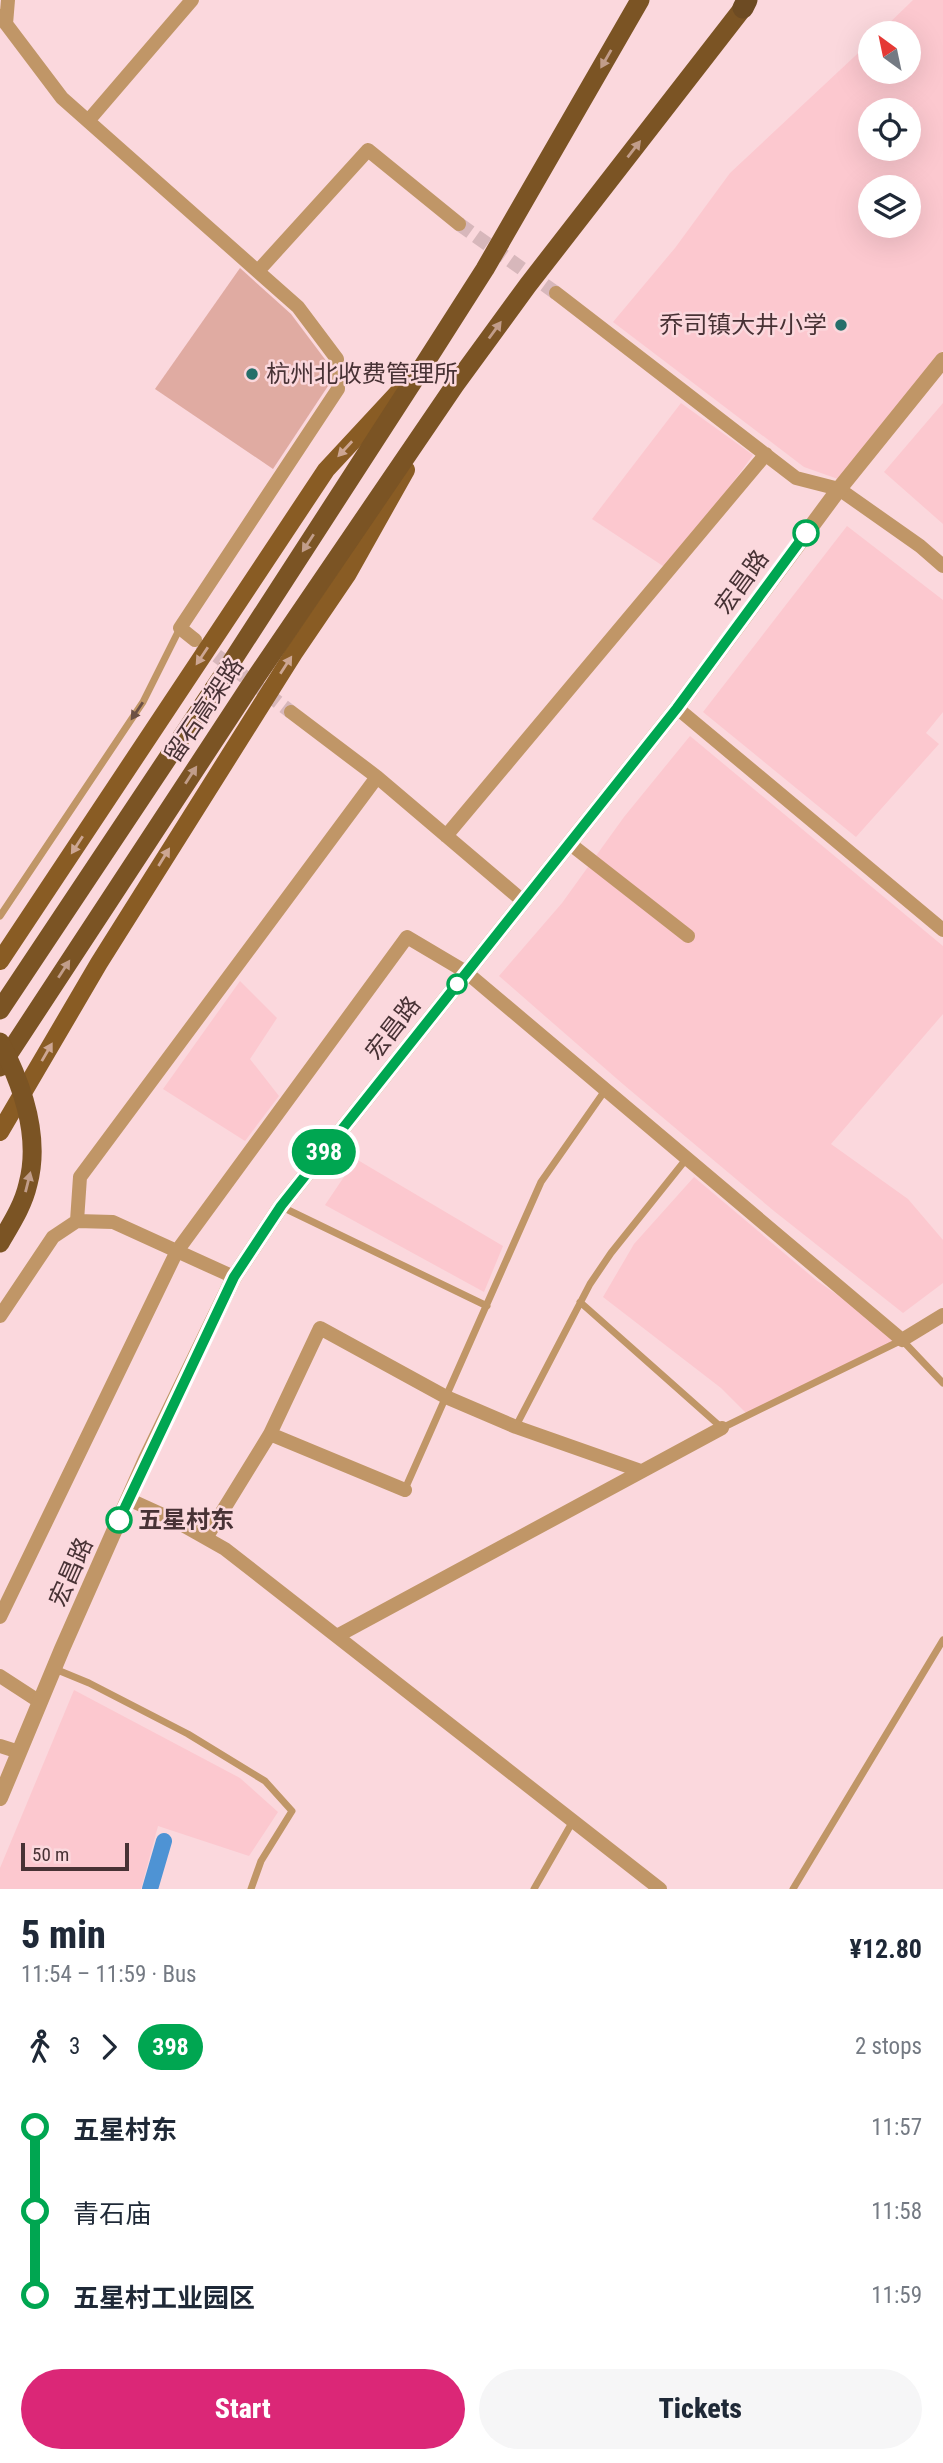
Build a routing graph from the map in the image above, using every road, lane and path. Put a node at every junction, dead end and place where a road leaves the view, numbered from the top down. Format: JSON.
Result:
{"nodes":[{"id":1,"x":8,"y":0,"type":"edge"},
{"id":2,"x":192,"y":0,"type":"edge"},
{"id":3,"x":640,"y":0,"type":"edge"},
{"id":4,"x":745,"y":4,"type":"edge"},
{"id":5,"x":3,"y":20,"type":"edge"},
{"id":6,"x":88,"y":121,"type":"junction"},
{"id":7,"x":458,"y":224,"type":"tunnel mouth"},
{"id":8,"x":258,"y":271,"type":"junction"},
{"id":9,"x":556,"y":293,"type":"tunnel mouth"},
{"id":10,"x":943,"y":360,"type":"edge"},
{"id":11,"x":425,"y":363,"type":"junction"},
{"id":12,"x":455,"y":384,"type":"junction"},
{"id":13,"x":766,"y":454,"type":"junction"},
{"id":14,"x":839,"y":489,"type":"junction"},
{"id":15,"x":943,"y":566,"type":"edge"},
{"id":16,"x":180,"y":628,"type":"junction"},
{"id":17,"x":195,"y":640,"type":"tunnel mouth"},
{"id":18,"x":677,"y":708,"type":"junction"},
{"id":19,"x":291,"y":712,"type":"tunnel mouth"},
{"id":20,"x":377,"y":777,"type":"junction"},
{"id":21,"x":446,"y":836,"type":"junction"},
{"id":22,"x":569,"y":843,"type":"junction"},
{"id":23,"x":523,"y":901,"type":"junction"},
{"id":24,"x":0,"y":916,"type":"edge"},
{"id":25,"x":943,"y":930,"type":"edge"},
{"id":26,"x":688,"y":936,"type":"dead end"},
{"id":27,"x":0,"y":961,"type":"edge"},
{"id":28,"x":466,"y":972,"type":"junction"},
{"id":29,"x":0,"y":1010,"type":"edge"},
{"id":30,"x":0,"y":1042,"type":"edge"},
{"id":31,"x":0,"y":1067,"type":"edge"},
{"id":32,"x":606,"y":1089,"type":"junction"},
{"id":33,"x":0,"y":1132,"type":"edge"},
{"id":34,"x":687,"y":1158,"type":"junction"},
{"id":35,"x":281,"y":1206,"type":"junction"},
{"id":36,"x":78,"y":1221,"type":"junction"},
{"id":37,"x":0,"y":1243,"type":"edge"},
{"id":38,"x":177,"y":1251,"type":"junction"},
{"id":39,"x":234,"y":1277,"type":"junction"},
{"id":40,"x":580,"y":1303,"type":"junction"},
{"id":41,"x":487,"y":1306,"type":"junction"},
{"id":42,"x":943,"y":1315,"type":"edge"},
{"id":43,"x":0,"y":1316,"type":"edge"},
{"id":44,"x":902,"y":1340,"type":"junction"},
{"id":45,"x":943,"y":1383,"type":"edge"},
{"id":46,"x":446,"y":1397,"type":"junction"},
{"id":47,"x":516,"y":1427,"type":"junction"},
{"id":48,"x":722,"y":1427,"type":"junction"},
{"id":49,"x":270,"y":1434,"type":"junction"},
{"id":50,"x":641,"y":1471,"type":"junction"},
{"id":51,"x":405,"y":1490,"type":"joint"},
{"id":52,"x":128,"y":1499,"type":"junction"},
{"id":53,"x":206,"y":1538,"type":"junction"},
{"id":54,"x":0,"y":1617,"type":"edge"},
{"id":55,"x":337,"y":1636,"type":"junction"},
{"id":56,"x":943,"y":1640,"type":"edge"},
{"id":57,"x":54,"y":1669,"type":"junction"},
{"id":58,"x":0,"y":1676,"type":"edge"},
{"id":59,"x":40,"y":1702,"type":"junction"},
{"id":60,"x":0,"y":1745,"type":"edge"},
{"id":61,"x":19,"y":1752,"type":"junction"},
{"id":62,"x":0,"y":1798,"type":"edge"},
{"id":63,"x":573,"y":1821,"type":"junction"},
{"id":64,"x":251,"y":1889,"type":"edge"},
{"id":65,"x":534,"y":1889,"type":"edge"},
{"id":66,"x":660,"y":1889,"type":"edge"},
{"id":67,"x":793,"y":1889,"type":"edge"}],
"edges":[{"from":1,"to":5,"type":"street"},
{"from":2,"to":6,"type":"street"},
{"from":3,"to":11,"type":"highway","name":"留石高架路","one_way":true},
{"from":12,"to":4,"type":"highway","name":"留石高架路","one_way":true},
{"from":5,"to":6,"type":"street"},
{"from":6,"to":8,"type":"street"},
{"from":7,"to":8,"type":"street"},
{"from":8,"to":16,"type":"street"},
{"from":9,"to":13,"type":"street"},
{"from":10,"to":14,"type":"street","name":"宏昌路"},
{"from":11,"to":27,"type":"main road","one_way":true},
{"from":11,"to":29,"type":"highway","name":"留石高架路","one_way":true},
{"from":31,"to":12,"type":"highway","name":"留石高架路","one_way":true},
{"from":33,"to":12,"type":"main road","one_way":true},
{"from":13,"to":14,"type":"street"},
{"from":13,"to":21,"type":"street"},
{"from":14,"to":15,"type":"street"},
{"from":14,"to":18,"type":"street","name":"宏昌路"},
{"from":16,"to":17,"type":"street"},
{"from":16,"to":24,"type":"lane","one_way":true},
{"from":18,"to":22,"type":"street","name":"宏昌路"},
{"from":18,"to":25,"type":"street"},
{"from":19,"to":20,"type":"street"},
{"from":20,"to":21,"type":"street"},
{"from":20,"to":36,"type":"street"},
{"from":21,"to":23,"type":"street"},
{"from":22,"to":23,"type":"street","name":"宏昌路"},
{"from":22,"to":26,"type":"street"},
{"from":23,"to":28,"type":"street","name":"宏昌路"},
{"from":28,"to":32,"type":"street"},
{"from":28,"to":35,"type":"street","name":"宏昌路"},
{"from":28,"to":38,"type":"street"},
{"from":37,"to":30,"type":"highway","one_way":true,"bridge":true},
{"from":32,"to":34,"type":"street"},
{"from":32,"to":41,"type":"lane"},
{"from":34,"to":40,"type":"lane"},
{"from":34,"to":44,"type":"street"},
{"from":35,"to":39,"type":"street","name":"宏昌路"},
{"from":35,"to":41,"type":"lane"},
{"from":36,"to":38,"type":"street"},
{"from":36,"to":43,"type":"street"},
{"from":38,"to":39,"type":"street"},
{"from":38,"to":54,"type":"street"},
{"from":39,"to":52,"type":"street","name":"宏昌路"},
{"from":40,"to":47,"type":"lane"},
{"from":40,"to":48,"type":"lane"},
{"from":41,"to":46,"type":"lane"},
{"from":42,"to":44,"type":"street"},
{"from":44,"to":45,"type":"lane"},
{"from":44,"to":48,"type":"lane"},
{"from":46,"to":47,"type":"street"},
{"from":46,"to":49,"type":"street"},
{"from":46,"to":51,"type":"lane"},
{"from":47,"to":50,"type":"street"},
{"from":48,"to":50,"type":"street"},
{"from":49,"to":51,"type":"street"},
{"from":49,"to":53,"type":"street"},
{"from":50,"to":55,"type":"street"},
{"from":52,"to":53,"type":"street"},
{"from":52,"to":57,"type":"street","name":"宏昌路"},
{"from":53,"to":55,"type":"street"},
{"from":55,"to":63,"type":"street"},
{"from":56,"to":67,"type":"lane"},
{"from":57,"to":59,"type":"street","name":"宏昌路"},
{"from":57,"to":64,"type":"lane"},
{"from":58,"to":59,"type":"street"},
{"from":59,"to":61,"type":"street","name":"宏昌路"},
{"from":60,"to":61,"type":"street"},
{"from":61,"to":62,"type":"street","name":"宏昌路"},
{"from":63,"to":65,"type":"lane"},
{"from":63,"to":66,"type":"street"}]}
